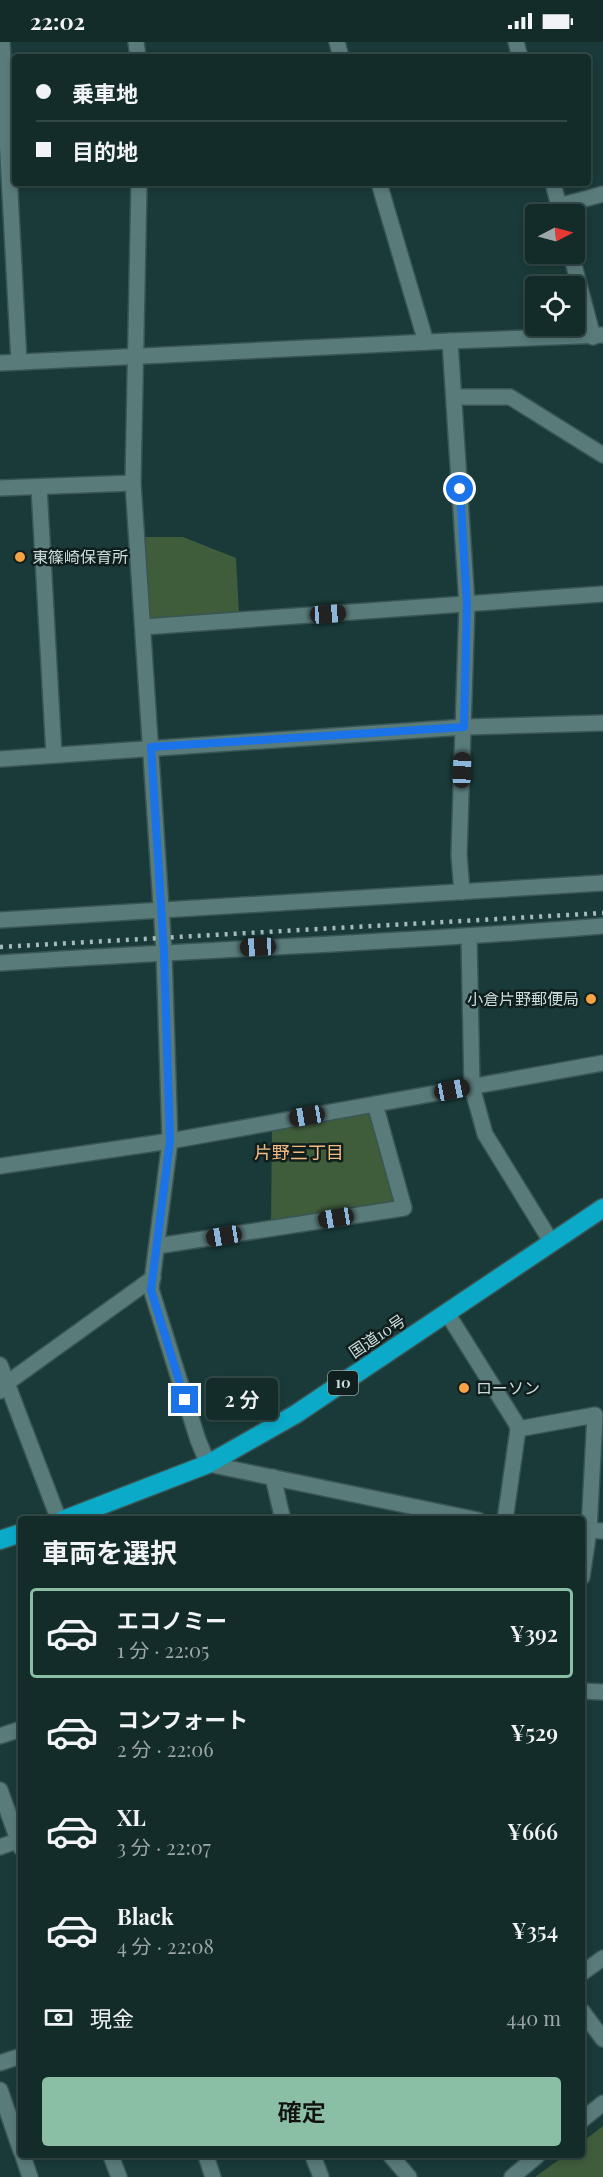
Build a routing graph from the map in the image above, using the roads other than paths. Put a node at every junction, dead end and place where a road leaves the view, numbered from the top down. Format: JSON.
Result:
{"nodes":[{"id":1,"x":2,"y":42,"type":"edge"},
{"id":2,"x":139,"y":186,"type":"edge"},
{"id":3,"x":380,"y":186,"type":"edge"},
{"id":4,"x":554,"y":186,"type":"edge"},
{"id":5,"x":603,"y":194,"type":"edge"},
{"id":6,"x":558,"y":204,"type":"edge"},
{"id":7,"x":576,"y":204,"type":"edge"},
{"id":8,"x":574,"y":264,"type":"edge"},
{"id":9,"x":598,"y":336,"type":"edge"},
{"id":10,"x":450,"y":341,"type":"junction"},
{"id":11,"x":426,"y":342,"type":"junction"},
{"id":12,"x":135,"y":357,"type":"junction"},
{"id":13,"x":0,"y":363,"type":"edge"},
{"id":14,"x":19,"y":363,"type":"junction"},
{"id":15,"x":455,"y":397,"type":"junction"},
{"id":16,"x":603,"y":455,"type":"edge"},
{"id":17,"x":134,"y":483,"type":"junction"},
{"id":18,"x":39,"y":487,"type":"junction"},
{"id":19,"x":0,"y":488,"type":"edge"},
{"id":20,"x":603,"y":594,"type":"edge"},
{"id":21,"x":467,"y":604,"type":"junction"},
{"id":22,"x":143,"y":627,"type":"junction"},
{"id":23,"x":603,"y":723,"type":"edge"},
{"id":24,"x":464,"y":727,"type":"junction"},
{"id":25,"x":151,"y":747,"type":"junction"},
{"id":26,"x":54,"y":754,"type":"junction"},
{"id":27,"x":0,"y":759,"type":"edge"},
{"id":28,"x":603,"y":883,"type":"edge"},
{"id":29,"x":462,"y":892,"type":"junction"},
{"id":30,"x":162,"y":911,"type":"junction"},
{"id":31,"x":0,"y":920,"type":"edge"},
{"id":32,"x":603,"y":926,"type":"edge"},
{"id":33,"x":469,"y":937,"type":"junction"},
{"id":34,"x":164,"y":952,"type":"junction"},
{"id":35,"x":0,"y":963,"type":"edge"},
{"id":36,"x":603,"y":1063,"type":"edge"},
{"id":37,"x":472,"y":1086,"type":"junction"},
{"id":38,"x":375,"y":1104,"type":"junction"},
{"id":39,"x":170,"y":1141,"type":"junction"},
{"id":40,"x":0,"y":1166,"type":"edge"},
{"id":41,"x":603,"y":1208,"type":"edge"},
{"id":42,"x":552,"y":1243,"type":"junction"},
{"id":43,"x":157,"y":1246,"type":"junction"},
{"id":44,"x":153,"y":1278,"type":"junction"},
{"id":45,"x":447,"y":1313,"type":"junction"},
{"id":46,"x":0,"y":1365,"type":"edge"},
{"id":47,"x":3,"y":1387,"type":"edge"},
{"id":48,"x":599,"y":1414,"type":"edge"},
{"id":49,"x":518,"y":1429,"type":"junction"},
{"id":50,"x":208,"y":1464,"type":"junction"},
{"id":51,"x":273,"y":1477,"type":"junction"},
{"id":52,"x":59,"y":1516,"type":"edge"},
{"id":53,"x":72,"y":1516,"type":"edge"},
{"id":54,"x":282,"y":1516,"type":"edge"},
{"id":55,"x":459,"y":1516,"type":"edge"},
{"id":56,"x":506,"y":1516,"type":"edge"},
{"id":57,"x":591,"y":1530,"type":"edge"},
{"id":58,"x":18,"y":1534,"type":"edge"},
{"id":59,"x":0,"y":1540,"type":"edge"},
{"id":60,"x":585,"y":1561,"type":"edge"},
{"id":61,"x":585,"y":1691,"type":"edge"},
{"id":62,"x":603,"y":1692,"type":"edge"},
{"id":63,"x":18,"y":1730,"type":"edge"},
{"id":64,"x":0,"y":1736,"type":"edge"},
{"id":65,"x":0,"y":1790,"type":"edge"},
{"id":66,"x":18,"y":1842,"type":"edge"},
{"id":67,"x":18,"y":1845,"type":"edge"},
{"id":68,"x":0,"y":1847,"type":"edge"},
{"id":69,"x":603,"y":1958,"type":"edge"},
{"id":70,"x":585,"y":1971,"type":"edge"},
{"id":71,"x":585,"y":2015,"type":"edge"},
{"id":72,"x":603,"y":2039,"type":"edge"},
{"id":73,"x":18,"y":2057,"type":"edge"},
{"id":74,"x":0,"y":2063,"type":"edge"},
{"id":75,"x":0,"y":2090,"type":"edge"},
{"id":76,"x":603,"y":2103,"type":"edge"},
{"id":77,"x":585,"y":2118,"type":"edge"},
{"id":78,"x":18,"y":2142,"type":"edge"},
{"id":79,"x":23,"y":2158,"type":"edge"},
{"id":80,"x":112,"y":2158,"type":"edge"},
{"id":81,"x":207,"y":2158,"type":"edge"},
{"id":82,"x":314,"y":2158,"type":"edge"},
{"id":83,"x":393,"y":2158,"type":"edge"},
{"id":84,"x":535,"y":2158,"type":"edge"},
{"id":85,"x":30,"y":2177,"type":"edge"},
{"id":86,"x":119,"y":2177,"type":"edge"},
{"id":87,"x":213,"y":2177,"type":"edge"},
{"id":88,"x":321,"y":2177,"type":"edge"},
{"id":89,"x":409,"y":2177,"type":"edge"},
{"id":90,"x":512,"y":2177,"type":"edge"}],
"edges":[{"from":1,"to":14,"type":"street"},
{"from":2,"to":12,"type":"street"},
{"from":3,"to":11,"type":"street"},
{"from":4,"to":6,"type":"street"},
{"from":5,"to":7,"type":"street"},
{"from":8,"to":9,"type":"street"},
{"from":9,"to":10,"type":"street"},
{"from":10,"to":11,"type":"street"},
{"from":10,"to":15,"type":"street"},
{"from":11,"to":12,"type":"street"},
{"from":12,"to":14,"type":"street"},
{"from":12,"to":17,"type":"street"},
{"from":13,"to":14,"type":"street"},
{"from":15,"to":16,"type":"street"},
{"from":15,"to":21,"type":"street"},
{"from":17,"to":18,"type":"street"},
{"from":17,"to":22,"type":"street"},
{"from":18,"to":19,"type":"street"},
{"from":18,"to":26,"type":"street"},
{"from":20,"to":21,"type":"street"},
{"from":21,"to":22,"type":"street"},
{"from":21,"to":24,"type":"street"},
{"from":22,"to":25,"type":"street"},
{"from":23,"to":24,"type":"street"},
{"from":24,"to":25,"type":"street"},
{"from":24,"to":29,"type":"street"},
{"from":25,"to":26,"type":"street"},
{"from":25,"to":30,"type":"street"},
{"from":26,"to":27,"type":"street"},
{"from":28,"to":29,"type":"street"},
{"from":29,"to":30,"type":"street"},
{"from":30,"to":31,"type":"street"},
{"from":30,"to":34,"type":"street"},
{"from":32,"to":33,"type":"street"},
{"from":33,"to":34,"type":"street"},
{"from":33,"to":37,"type":"street"},
{"from":34,"to":35,"type":"street"},
{"from":34,"to":39,"type":"street"},
{"from":36,"to":37,"type":"street"},
{"from":37,"to":38,"type":"street"},
{"from":37,"to":42,"type":"street"},
{"from":38,"to":39,"type":"street"},
{"from":38,"to":43,"type":"street"},
{"from":39,"to":40,"type":"street"},
{"from":39,"to":43,"type":"street"},
{"from":41,"to":42,"type":"highway","name":"国道10号","number":"10"},
{"from":42,"to":45,"type":"highway","name":"国道10号","number":"10"},
{"from":43,"to":44,"type":"street"},
{"from":44,"to":47,"type":"street"},
{"from":44,"to":50,"type":"street"},
{"from":45,"to":49,"type":"street"},
{"from":45,"to":50,"type":"highway","name":"国道10号","number":"10"},
{"from":46,"to":47,"type":"street"},
{"from":47,"to":52,"type":"street"},
{"from":48,"to":49,"type":"street"},
{"from":48,"to":57,"type":"street"},
{"from":49,"to":56,"type":"street"},
{"from":50,"to":51,"type":"street"},
{"from":50,"to":53,"type":"highway","name":"国道10号","number":"10"},
{"from":51,"to":54,"type":"street"},
{"from":51,"to":55,"type":"street"},
{"from":57,"to":60,"type":"street"},
{"from":58,"to":59,"type":"highway"},
{"from":61,"to":62,"type":"street"},
{"from":63,"to":64,"type":"street"},
{"from":65,"to":66,"type":"street"},
{"from":67,"to":68,"type":"street"},
{"from":69,"to":70,"type":"street"},
{"from":71,"to":72,"type":"street"},
{"from":73,"to":74,"type":"street"},
{"from":75,"to":78,"type":"street"},
{"from":76,"to":77,"type":"street"},
{"from":79,"to":85,"type":"street"},
{"from":80,"to":86,"type":"street"},
{"from":81,"to":87,"type":"street"},
{"from":82,"to":88,"type":"street"},
{"from":83,"to":89,"type":"street"},
{"from":84,"to":90,"type":"street"}]}
